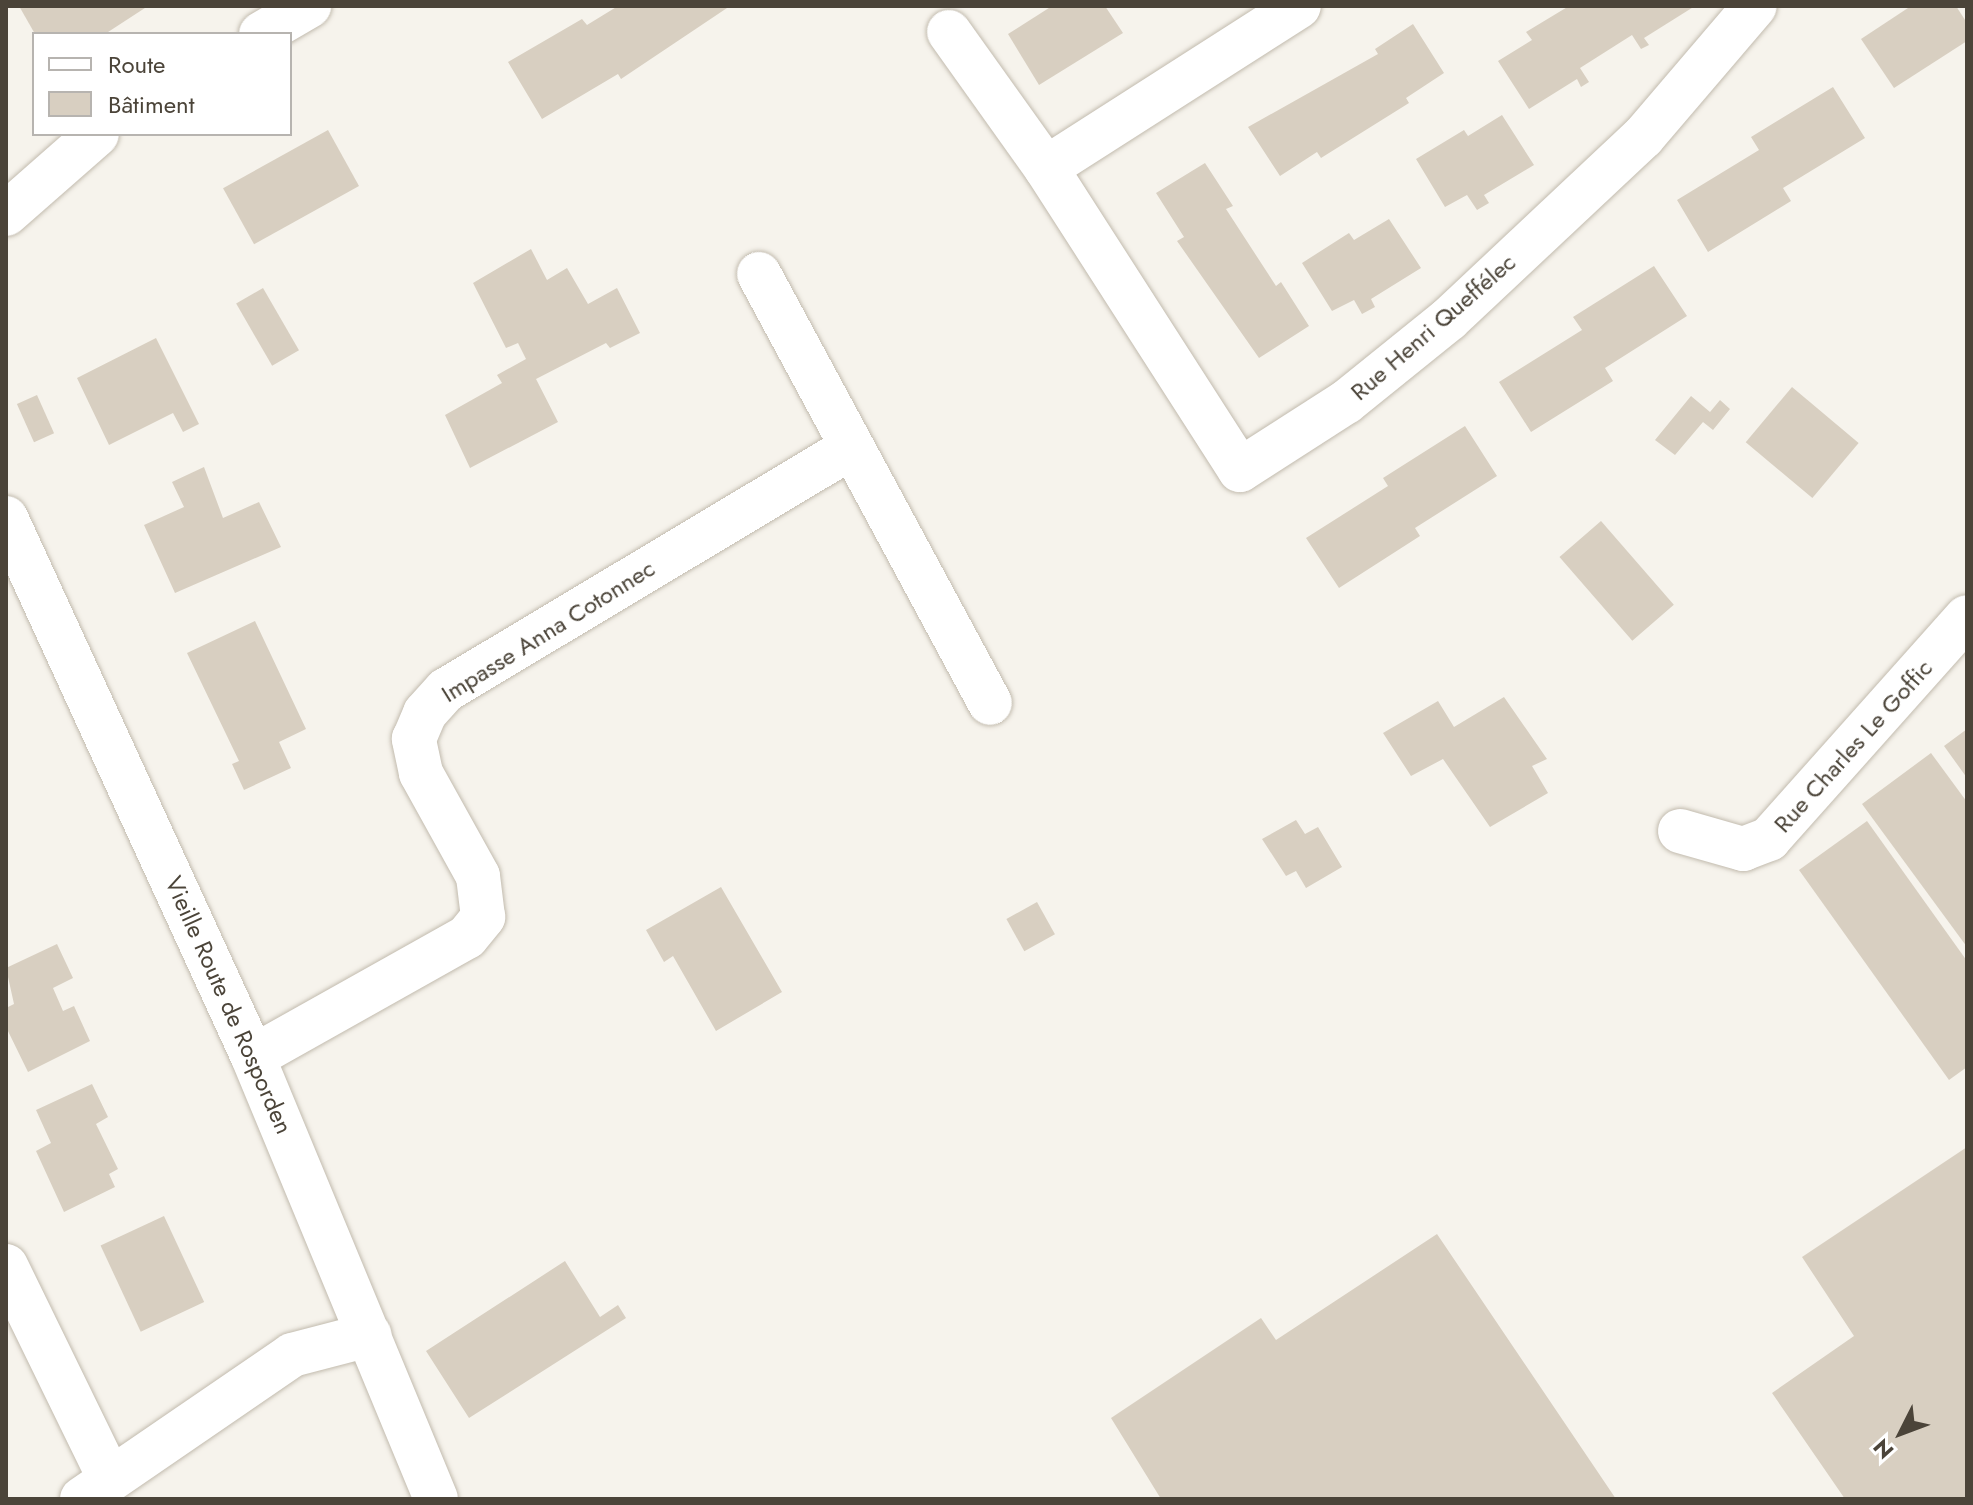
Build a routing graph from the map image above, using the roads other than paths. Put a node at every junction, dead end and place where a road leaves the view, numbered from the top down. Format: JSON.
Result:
{"nodes":[{"id":1,"x":309,"y":6,"type":"edge"},
{"id":2,"x":1299,"y":6,"type":"edge"},
{"id":3,"x":1755,"y":6,"type":"edge"},
{"id":4,"x":264,"y":32,"type":"edge"},
{"id":5,"x":949,"y":32,"type":"dead end"},
{"id":6,"x":95,"y":136,"type":"edge"},
{"id":7,"x":1046,"y":168,"type":"junction"},
{"id":8,"x":6,"y":214,"type":"edge"},
{"id":9,"x":759,"y":274,"type":"dead end"},
{"id":10,"x":850,"y":448,"type":"junction"},
{"id":11,"x":6,"y":518,"type":"edge"},
{"id":12,"x":1967,"y":617,"type":"edge"},
{"id":13,"x":990,"y":703,"type":"dead end"},
{"id":14,"x":1680,"y":831,"type":"dead end"},
{"id":15,"x":253,"y":1057,"type":"junction"},
{"id":16,"x":6,"y":1266,"type":"edge"},
{"id":17,"x":369,"y":1335,"type":"junction"},
{"id":18,"x":96,"y":1489,"type":"edge"},
{"id":19,"x":436,"y":1499,"type":"edge"}],
"edges":[{"from":1,"to":4,"type":"street"},
{"from":2,"to":7,"type":"street"},
{"from":3,"to":7,"type":"street","name":"Rue Henri Queffélec"},
{"from":5,"to":7,"type":"street","name":"Rue Henri Queffélec"},
{"from":6,"to":8,"type":"street"},
{"from":9,"to":10,"type":"street"},
{"from":10,"to":13,"type":"street"},
{"from":10,"to":15,"type":"street","name":"Impasse Anna Cotonnec"},
{"from":11,"to":15,"type":"street","name":"Vieille Route de Rosporden"},
{"from":12,"to":14,"type":"street","name":"Rue Charles Le Goffic"},
{"from":15,"to":17,"type":"street","name":"Vieille Route de Rosporden"},
{"from":16,"to":18,"type":"street"},
{"from":17,"to":18,"type":"street"},
{"from":17,"to":19,"type":"street","name":"Vieille Route de Rosporden"}]}
